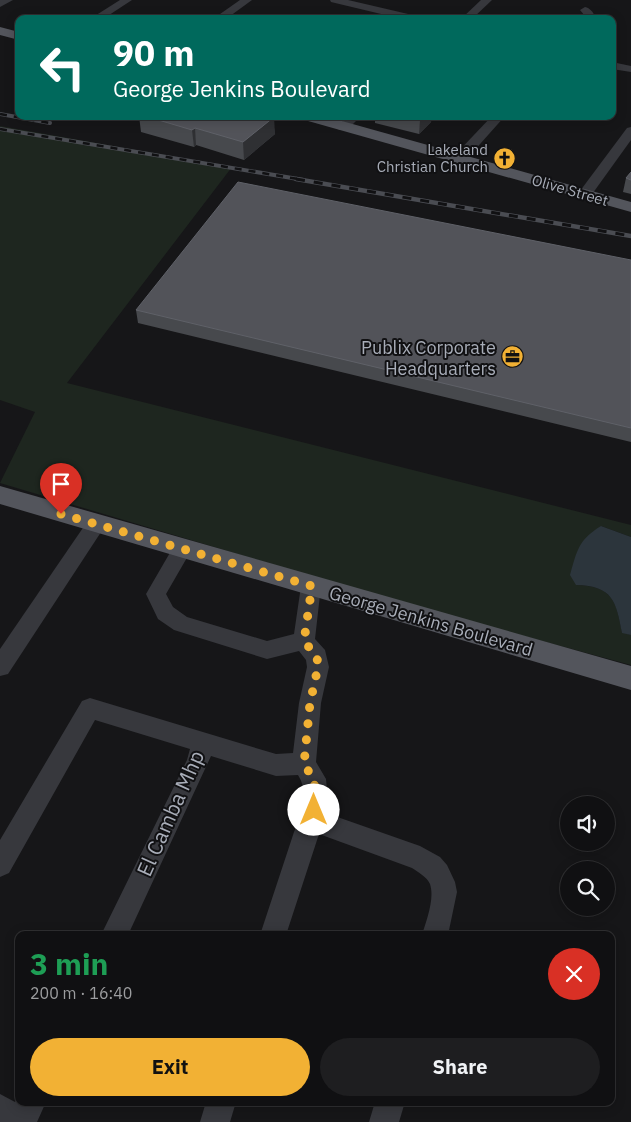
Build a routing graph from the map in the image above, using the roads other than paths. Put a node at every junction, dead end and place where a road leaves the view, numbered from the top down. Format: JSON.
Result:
{"nodes":[{"id":1,"x":8,"y":0,"type":"edge"},
{"id":2,"x":127,"y":0,"type":"edge"},
{"id":3,"x":247,"y":0,"type":"edge"},
{"id":4,"x":335,"y":0,"type":"edge"},
{"id":5,"x":487,"y":0,"type":"edge"},
{"id":6,"x":364,"y":3,"type":"edge"},
{"id":7,"x":0,"y":4,"type":"edge"},
{"id":8,"x":348,"y":14,"type":"dead end"},
{"id":9,"x":101,"y":15,"type":"edge"},
{"id":10,"x":224,"y":15,"type":"edge"},
{"id":11,"x":404,"y":15,"type":"edge"},
{"id":12,"x":470,"y":15,"type":"edge"},
{"id":13,"x":0,"y":31,"type":"edge"},
{"id":14,"x":15,"y":35,"type":"edge"},
{"id":15,"x":616,"y":66,"type":"edge"},
{"id":16,"x":631,"y":69,"type":"edge"},
{"id":17,"x":495,"y":120,"type":"edge"},
{"id":18,"x":349,"y":121,"type":"edge"},
{"id":19,"x":631,"y":132,"type":"edge"},
{"id":20,"x":459,"y":159,"type":"junction"},
{"id":21,"x":585,"y":194,"type":"junction"},
{"id":22,"x":631,"y":207,"type":"edge"},
{"id":23,"x":0,"y":496,"type":"edge"},
{"id":24,"x":96,"y":524,"type":"junction"},
{"id":25,"x":182,"y":549,"type":"junction"},
{"id":26,"x":312,"y":586,"type":"junction"},
{"id":27,"x":304,"y":641,"type":"junction"},
{"id":28,"x":0,"y":667,"type":"edge"},
{"id":29,"x":631,"y":678,"type":"edge"},
{"id":30,"x":203,"y":744,"type":"junction"},
{"id":31,"x":304,"y":764,"type":"junction"},
{"id":32,"x":313,"y":820,"type":"junction"},
{"id":33,"x":0,"y":864,"type":"edge"},
{"id":34,"x":116,"y":931,"type":"edge"},
{"id":35,"x":274,"y":931,"type":"edge"},
{"id":36,"x":436,"y":931,"type":"edge"},
{"id":37,"x":29,"y":1106,"type":"edge"},
{"id":38,"x":220,"y":1106,"type":"edge"},
{"id":39,"x":389,"y":1106,"type":"edge"},
{"id":40,"x":0,"y":1109,"type":"edge"},
{"id":41,"x":16,"y":1122,"type":"edge"},
{"id":42,"x":21,"y":1122,"type":"edge"},
{"id":43,"x":216,"y":1122,"type":"edge"},
{"id":44,"x":384,"y":1122,"type":"edge"}],
"edges":[{"from":1,"to":7,"type":"street"},
{"from":2,"to":9,"type":"street"},
{"from":3,"to":10,"type":"street"},
{"from":4,"to":6,"type":"street"},
{"from":5,"to":12,"type":"street"},
{"from":6,"to":8,"type":"street"},
{"from":6,"to":11,"type":"street"},
{"from":13,"to":14,"type":"main road"},
{"from":15,"to":16,"type":"street"},
{"from":17,"to":20,"type":"street"},
{"from":18,"to":20,"type":"main road","name":"Olive Street"},
{"from":19,"to":21,"type":"street"},
{"from":20,"to":21,"type":"main road","name":"Olive Street"},
{"from":21,"to":22,"type":"main road","name":"Olive Street"},
{"from":23,"to":24,"type":"main road","name":"George Jenkins Boulevard"},
{"from":24,"to":25,"type":"main road","name":"George Jenkins Boulevard"},
{"from":24,"to":28,"type":"street"},
{"from":25,"to":26,"type":"main road","name":"George Jenkins Boulevard"},
{"from":25,"to":27,"type":"street"},
{"from":26,"to":27,"type":"street"},
{"from":26,"to":29,"type":"main road","name":"George Jenkins Boulevard"},
{"from":27,"to":31,"type":"street"},
{"from":30,"to":31,"type":"street"},
{"from":30,"to":33,"type":"street","name":"El Camba Mhp"},
{"from":30,"to":34,"type":"street","name":"El Camba Mhp"},
{"from":31,"to":32,"type":"street"},
{"from":32,"to":35,"type":"street"},
{"from":32,"to":36,"type":"street"},
{"from":37,"to":42,"type":"street"},
{"from":38,"to":43,"type":"street"},
{"from":39,"to":44,"type":"street"},
{"from":40,"to":41,"type":"street"}]}
